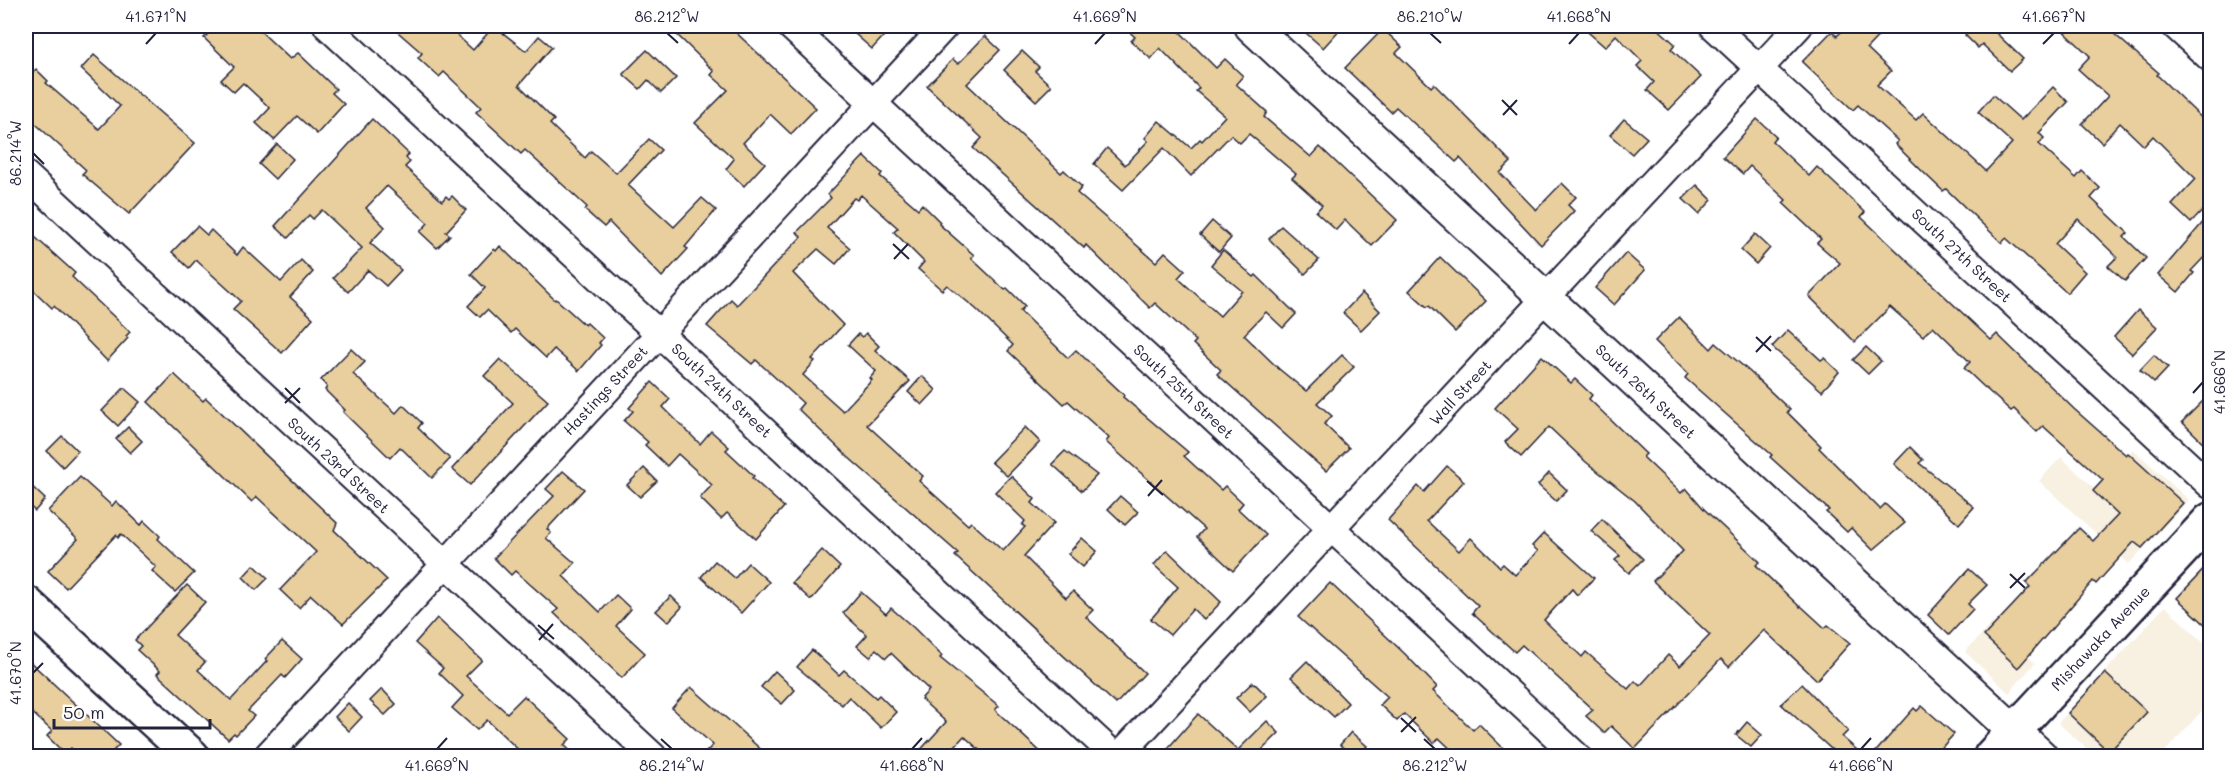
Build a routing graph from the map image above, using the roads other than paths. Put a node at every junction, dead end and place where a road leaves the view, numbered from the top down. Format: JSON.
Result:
{"nodes":[{"id":1,"x":327,"y":26,"type":"edge"},
{"id":2,"x":790,"y":26,"type":"edge"},
{"id":3,"x":945,"y":26,"type":"edge"},
{"id":4,"x":1251,"y":26,"type":"edge"},
{"id":5,"x":1713,"y":26,"type":"edge"},
{"id":6,"x":1799,"y":26,"type":"edge"},
{"id":7,"x":2175,"y":26,"type":"edge"},
{"id":8,"x":2211,"y":58,"type":"edge"},
{"id":9,"x":1760,"y":68,"type":"junction"},
{"id":10,"x":873,"y":103,"type":"junction"},
{"id":11,"x":26,"y":175,"type":"edge"},
{"id":12,"x":1546,"y":299,"type":"junction"},
{"id":13,"x":659,"y":332,"type":"junction"},
{"id":14,"x":2211,"y":485,"type":"edge"},
{"id":15,"x":2211,"y":520,"type":"edge"},
{"id":16,"x":1332,"y":529,"type":"junction"},
{"id":17,"x":445,"y":563,"type":"junction"},
{"id":18,"x":26,"y":603,"type":"edge"},
{"id":19,"x":2014,"y":731,"type":"junction"},
{"id":20,"x":192,"y":756,"type":"edge"},
{"id":21,"x":267,"y":756,"type":"edge"},
{"id":22,"x":653,"y":756,"type":"edge"},
{"id":23,"x":1117,"y":756,"type":"edge"},
{"id":24,"x":1577,"y":756,"type":"edge"},
{"id":25,"x":1991,"y":756,"type":"edge"},
{"id":26,"x":2041,"y":756,"type":"edge"}],
"edges":[{"from":1,"to":13,"type":"street","name":"South 24th Street"},
{"from":2,"to":10,"type":"street","name":"South 25th Street"},
{"from":3,"to":10,"type":"street","name":"Hastings Street"},
{"from":4,"to":12,"type":"street","name":"South 26th Street"},
{"from":5,"to":9,"type":"street","name":"South 27th Street"},
{"from":6,"to":9,"type":"street","name":"Wall Street"},
{"from":7,"to":8,"type":"street"},
{"from":9,"to":12,"type":"street","name":"Wall Street"},
{"from":9,"to":14,"type":"street","name":"South 27th Street"},
{"from":10,"to":13,"type":"street","name":"Hastings Street"},
{"from":10,"to":16,"type":"street","name":"South 25th Street"},
{"from":11,"to":17,"type":"street","name":"South 23rd Street"},
{"from":12,"to":16,"type":"street","name":"Wall Street"},
{"from":12,"to":19,"type":"street","name":"South 26th Street"},
{"from":13,"to":17,"type":"street","name":"Hastings Street"},
{"from":13,"to":23,"type":"street","name":"South 24th Street"},
{"from":15,"to":19,"type":"main road","name":"Mishawaka Avenue"},
{"from":16,"to":23,"type":"street","name":"Wall Street"},
{"from":16,"to":24,"type":"street","name":"South 25th Street"},
{"from":17,"to":21,"type":"street","name":"Hastings Street"},
{"from":17,"to":22,"type":"street","name":"South 23rd Street"},
{"from":18,"to":20,"type":"main road"},
{"from":19,"to":25,"type":"main road","name":"Mishawaka Avenue"},
{"from":19,"to":26,"type":"street","name":"South 26th Street"}]}
